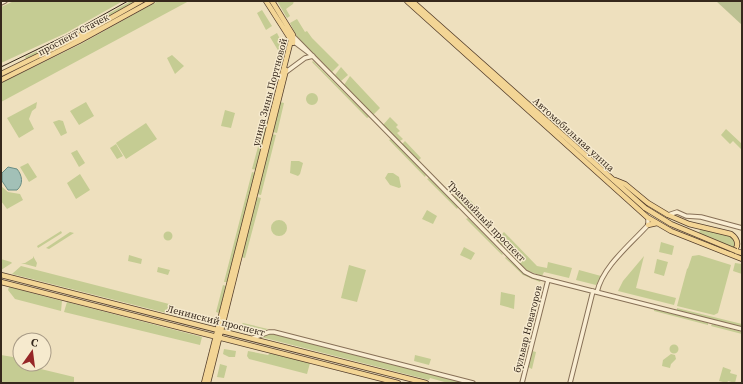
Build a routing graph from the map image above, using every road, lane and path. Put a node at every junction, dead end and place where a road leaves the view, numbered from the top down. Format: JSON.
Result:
{"nodes":[{"id":1,"x":5,"y":1,"type":"edge"},
{"id":2,"x":141,"y":1,"type":"edge"},
{"id":3,"x":152,"y":1,"type":"edge"},
{"id":4,"x":266,"y":1,"type":"edge"},
{"id":5,"x":272,"y":1,"type":"edge"},
{"id":6,"x":407,"y":1,"type":"edge"},
{"id":7,"x":412,"y":1,"type":"edge"},
{"id":8,"x":1,"y":3,"type":"edge"},
{"id":9,"x":293,"y":39,"type":"junction"},
{"id":10,"x":313,"y":56,"type":"junction"},
{"id":11,"x":286,"y":72,"type":"junction"},
{"id":12,"x":1,"y":74,"type":"edge"},
{"id":13,"x":1,"y":80,"type":"edge"},
{"id":14,"x":610,"y":178,"type":"junction"},
{"id":15,"x":679,"y":213,"type":"junction"},
{"id":16,"x":668,"y":215,"type":"junction"},
{"id":17,"x":647,"y":217,"type":"junction"},
{"id":18,"x":675,"y":218,"type":"junction"},
{"id":19,"x":657,"y":224,"type":"junction"},
{"id":20,"x":648,"y":225,"type":"junction"},
{"id":21,"x":742,"y":228,"type":"edge"},
{"id":22,"x":721,"y":252,"type":"junction"},
{"id":23,"x":742,"y":253,"type":"edge"},
{"id":24,"x":742,"y":259,"type":"edge"},
{"id":25,"x":1,"y":275,"type":"edge"},
{"id":26,"x":548,"y":280,"type":"junction"},
{"id":27,"x":1,"y":282,"type":"edge"},
{"id":28,"x":595,"y":292,"type":"junction"},
{"id":29,"x":742,"y":329,"type":"edge"},
{"id":30,"x":218,"y":330,"type":"junction"},
{"id":31,"x":217,"y":337,"type":"junction"},
{"id":32,"x":252,"y":339,"type":"junction"},
{"id":33,"x":204,"y":383,"type":"edge"},
{"id":34,"x":208,"y":383,"type":"edge"},
{"id":35,"x":398,"y":383,"type":"edge"},
{"id":36,"x":426,"y":383,"type":"edge"},
{"id":37,"x":473,"y":383,"type":"edge"},
{"id":38,"x":522,"y":383,"type":"edge"},
{"id":39,"x":570,"y":383,"type":"edge"}],
"edges":[{"from":1,"to":8,"type":"street"},
{"from":2,"to":12,"type":"main road","name":"проспект Стачек"},
{"from":3,"to":13,"type":"main road","name":"проспект Стачек"},
{"from":4,"to":9,"type":"main road","name":"Трамвайный проспект"},
{"from":5,"to":9,"type":"main road","name":"Трамвайный проспект"},
{"from":6,"to":17,"type":"main road","name":"Автомобильная улица"},
{"from":7,"to":14,"type":"main road","name":"Автомобильная улица"},
{"from":9,"to":10,"type":"street","name":"Трамвайный проспект"},
{"from":9,"to":10,"type":"street","name":"Трамвайный проспект"},
{"from":9,"to":11,"type":"main road","name":"улица Зины Портновой"},
{"from":9,"to":30,"type":"main road","name":"улица Зины Портновой"},
{"from":10,"to":11,"type":"street"},
{"from":10,"to":26,"type":"street","name":"Трамвайный проспект"},
{"from":11,"to":30,"type":"main road","name":"улица Зины Портновой"},
{"from":14,"to":16,"type":"main road"},
{"from":14,"to":23,"type":"main road","name":"Автомобильная улица","bridge":true},
{"from":15,"to":16,"type":"street"},
{"from":15,"to":18,"type":"street"},
{"from":15,"to":21,"type":"street"},
{"from":16,"to":18,"type":"main road"},
{"from":17,"to":19,"type":"main road","name":"Автомобильная улица"},
{"from":17,"to":20,"type":"street"},
{"from":18,"to":22,"type":"main road"},
{"from":19,"to":20,"type":"main road"},
{"from":19,"to":22,"type":"main road","name":"Автомобильная улица"},
{"from":20,"to":28,"type":"street"},
{"from":22,"to":24,"type":"main road","name":"Автомобильная улица"},
{"from":25,"to":30,"type":"main road","name":"Ленинский проспект"},
{"from":26,"to":28,"type":"street","name":"Трамвайный проспект"},
{"from":26,"to":38,"type":"street","name":"бульвар Новаторов"},
{"from":27,"to":31,"type":"main road","name":"Ленинский проспект"},
{"from":28,"to":29,"type":"street","name":"Трамвайный проспект"},
{"from":28,"to":39,"type":"street"},
{"from":30,"to":31,"type":"main road","name":"улица Зины Портновой"},
{"from":30,"to":32,"type":"main road","name":"Ленинский проспект"},
{"from":31,"to":33,"type":"main road","name":"улица Зины Портновой"},
{"from":31,"to":34,"type":"main road","name":"улица Зины Портновой"},
{"from":31,"to":35,"type":"main road","name":"Ленинский проспект"},
{"from":32,"to":36,"type":"main road","name":"Ленинский проспект"},
{"from":32,"to":37,"type":"street"}]}
